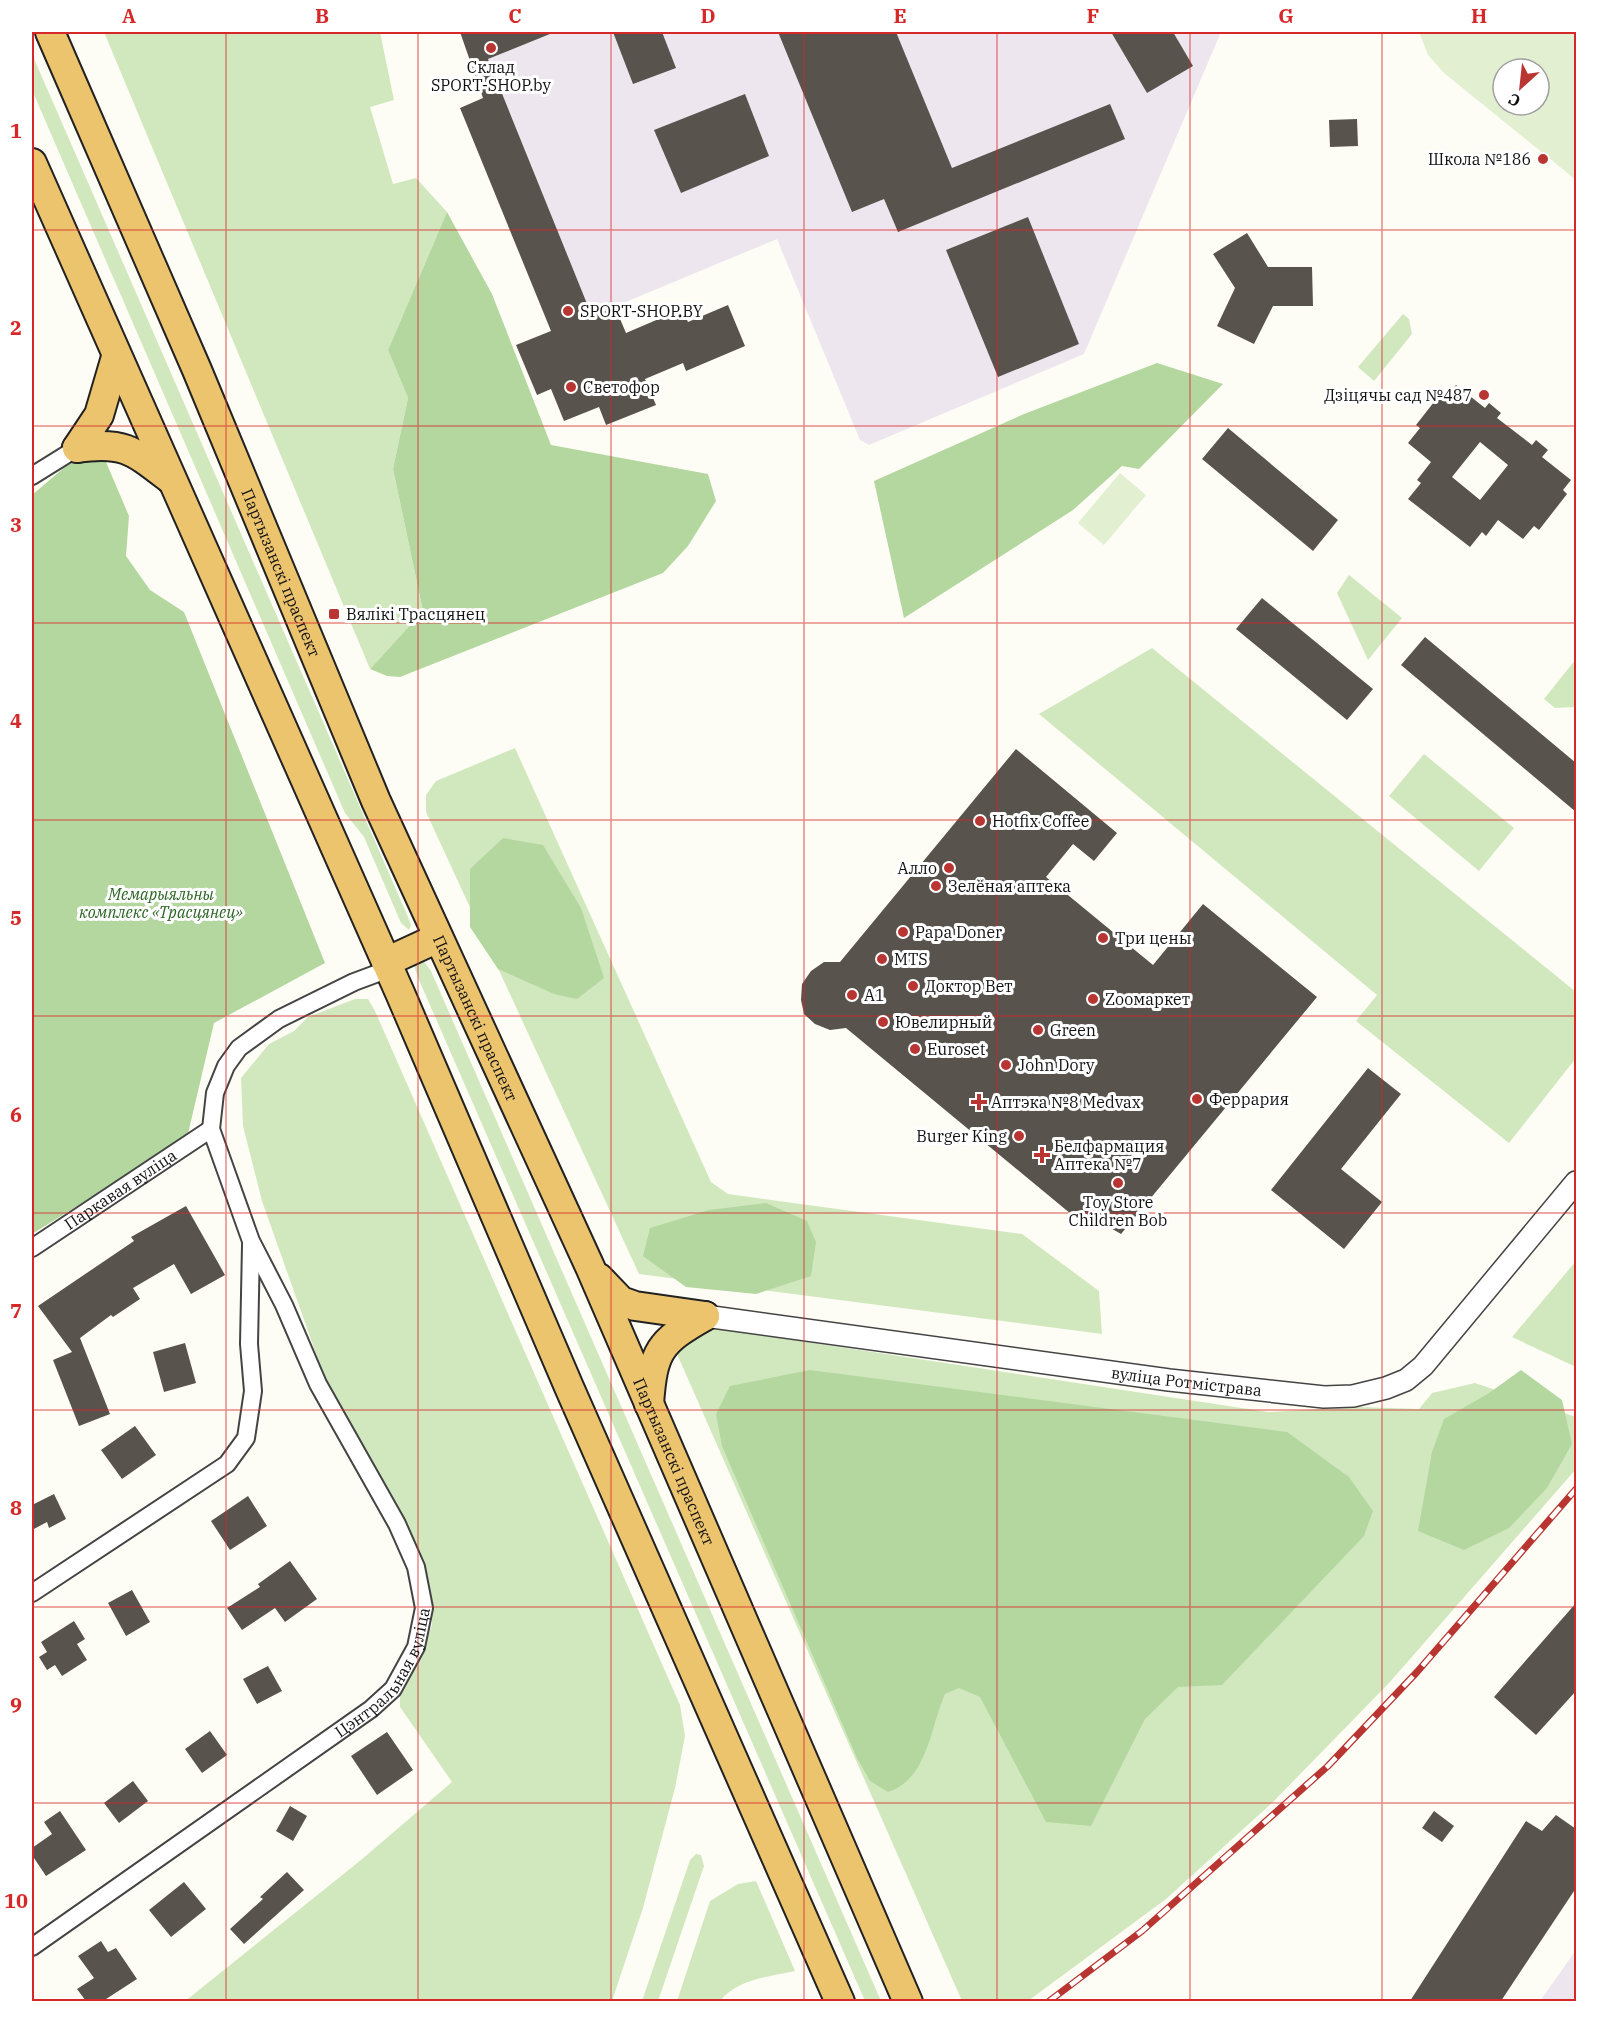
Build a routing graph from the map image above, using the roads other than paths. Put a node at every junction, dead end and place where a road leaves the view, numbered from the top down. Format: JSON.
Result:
{"nodes":[{"id":1,"x":50,"y":32,"type":"edge"},
{"id":2,"x":32,"y":163,"type":"edge"},
{"id":3,"x":116,"y":357,"type":"junction"},
{"id":4,"x":77,"y":448,"type":"junction"},
{"id":5,"x":32,"y":476,"type":"edge"},
{"id":6,"x":171,"y":479,"type":"junction"},
{"id":7,"x":438,"y":938,"type":"junction"},
{"id":8,"x":387,"y":966,"type":"junction"},
{"id":9,"x":211,"y":1129,"type":"junction"},
{"id":10,"x":1576,"y":1182,"type":"edge"},
{"id":11,"x":250,"y":1241,"type":"junction"},
{"id":12,"x":32,"y":1248,"type":"edge"},
{"id":13,"x":590,"y":1267,"type":"junction"},
{"id":14,"x":705,"y":1316,"type":"junction"},
{"id":15,"x":649,"y":1406,"type":"junction"},
{"id":16,"x":32,"y":1593,"type":"edge"},
{"id":17,"x":32,"y":1947,"type":"edge"},
{"id":18,"x":840,"y":2001,"type":"edge"},
{"id":19,"x":908,"y":2001,"type":"edge"}],
"edges":[{"from":1,"to":7,"type":"highway","name":"Партызанскі праспект"},
{"from":2,"to":3,"type":"highway"},
{"from":3,"to":4,"type":"highway"},
{"from":3,"to":6,"type":"highway"},
{"from":4,"to":5,"type":"street"},
{"from":4,"to":6,"type":"highway"},
{"from":6,"to":8,"type":"highway"},
{"from":7,"to":8,"type":"highway"},
{"from":7,"to":13,"type":"highway","name":"Партызанскі праспект"},
{"from":8,"to":9,"type":"street"},
{"from":8,"to":18,"type":"highway"},
{"from":9,"to":11,"type":"street","name":"Цэнтральная вуліца"},
{"from":9,"to":12,"type":"street","name":"Паркавая вуліца"},
{"from":10,"to":14,"type":"street","name":"вуліца Ротмістрава"},
{"from":11,"to":16,"type":"street","name":"Цэнтральная вуліца"},
{"from":11,"to":17,"type":"street","name":"Цэнтральная вуліца"},
{"from":13,"to":14,"type":"highway"},
{"from":13,"to":15,"type":"highway","name":"Партызанскі праспект"},
{"from":14,"to":15,"type":"highway"},
{"from":15,"to":19,"type":"highway","name":"Партызанскі праспект"}]}
